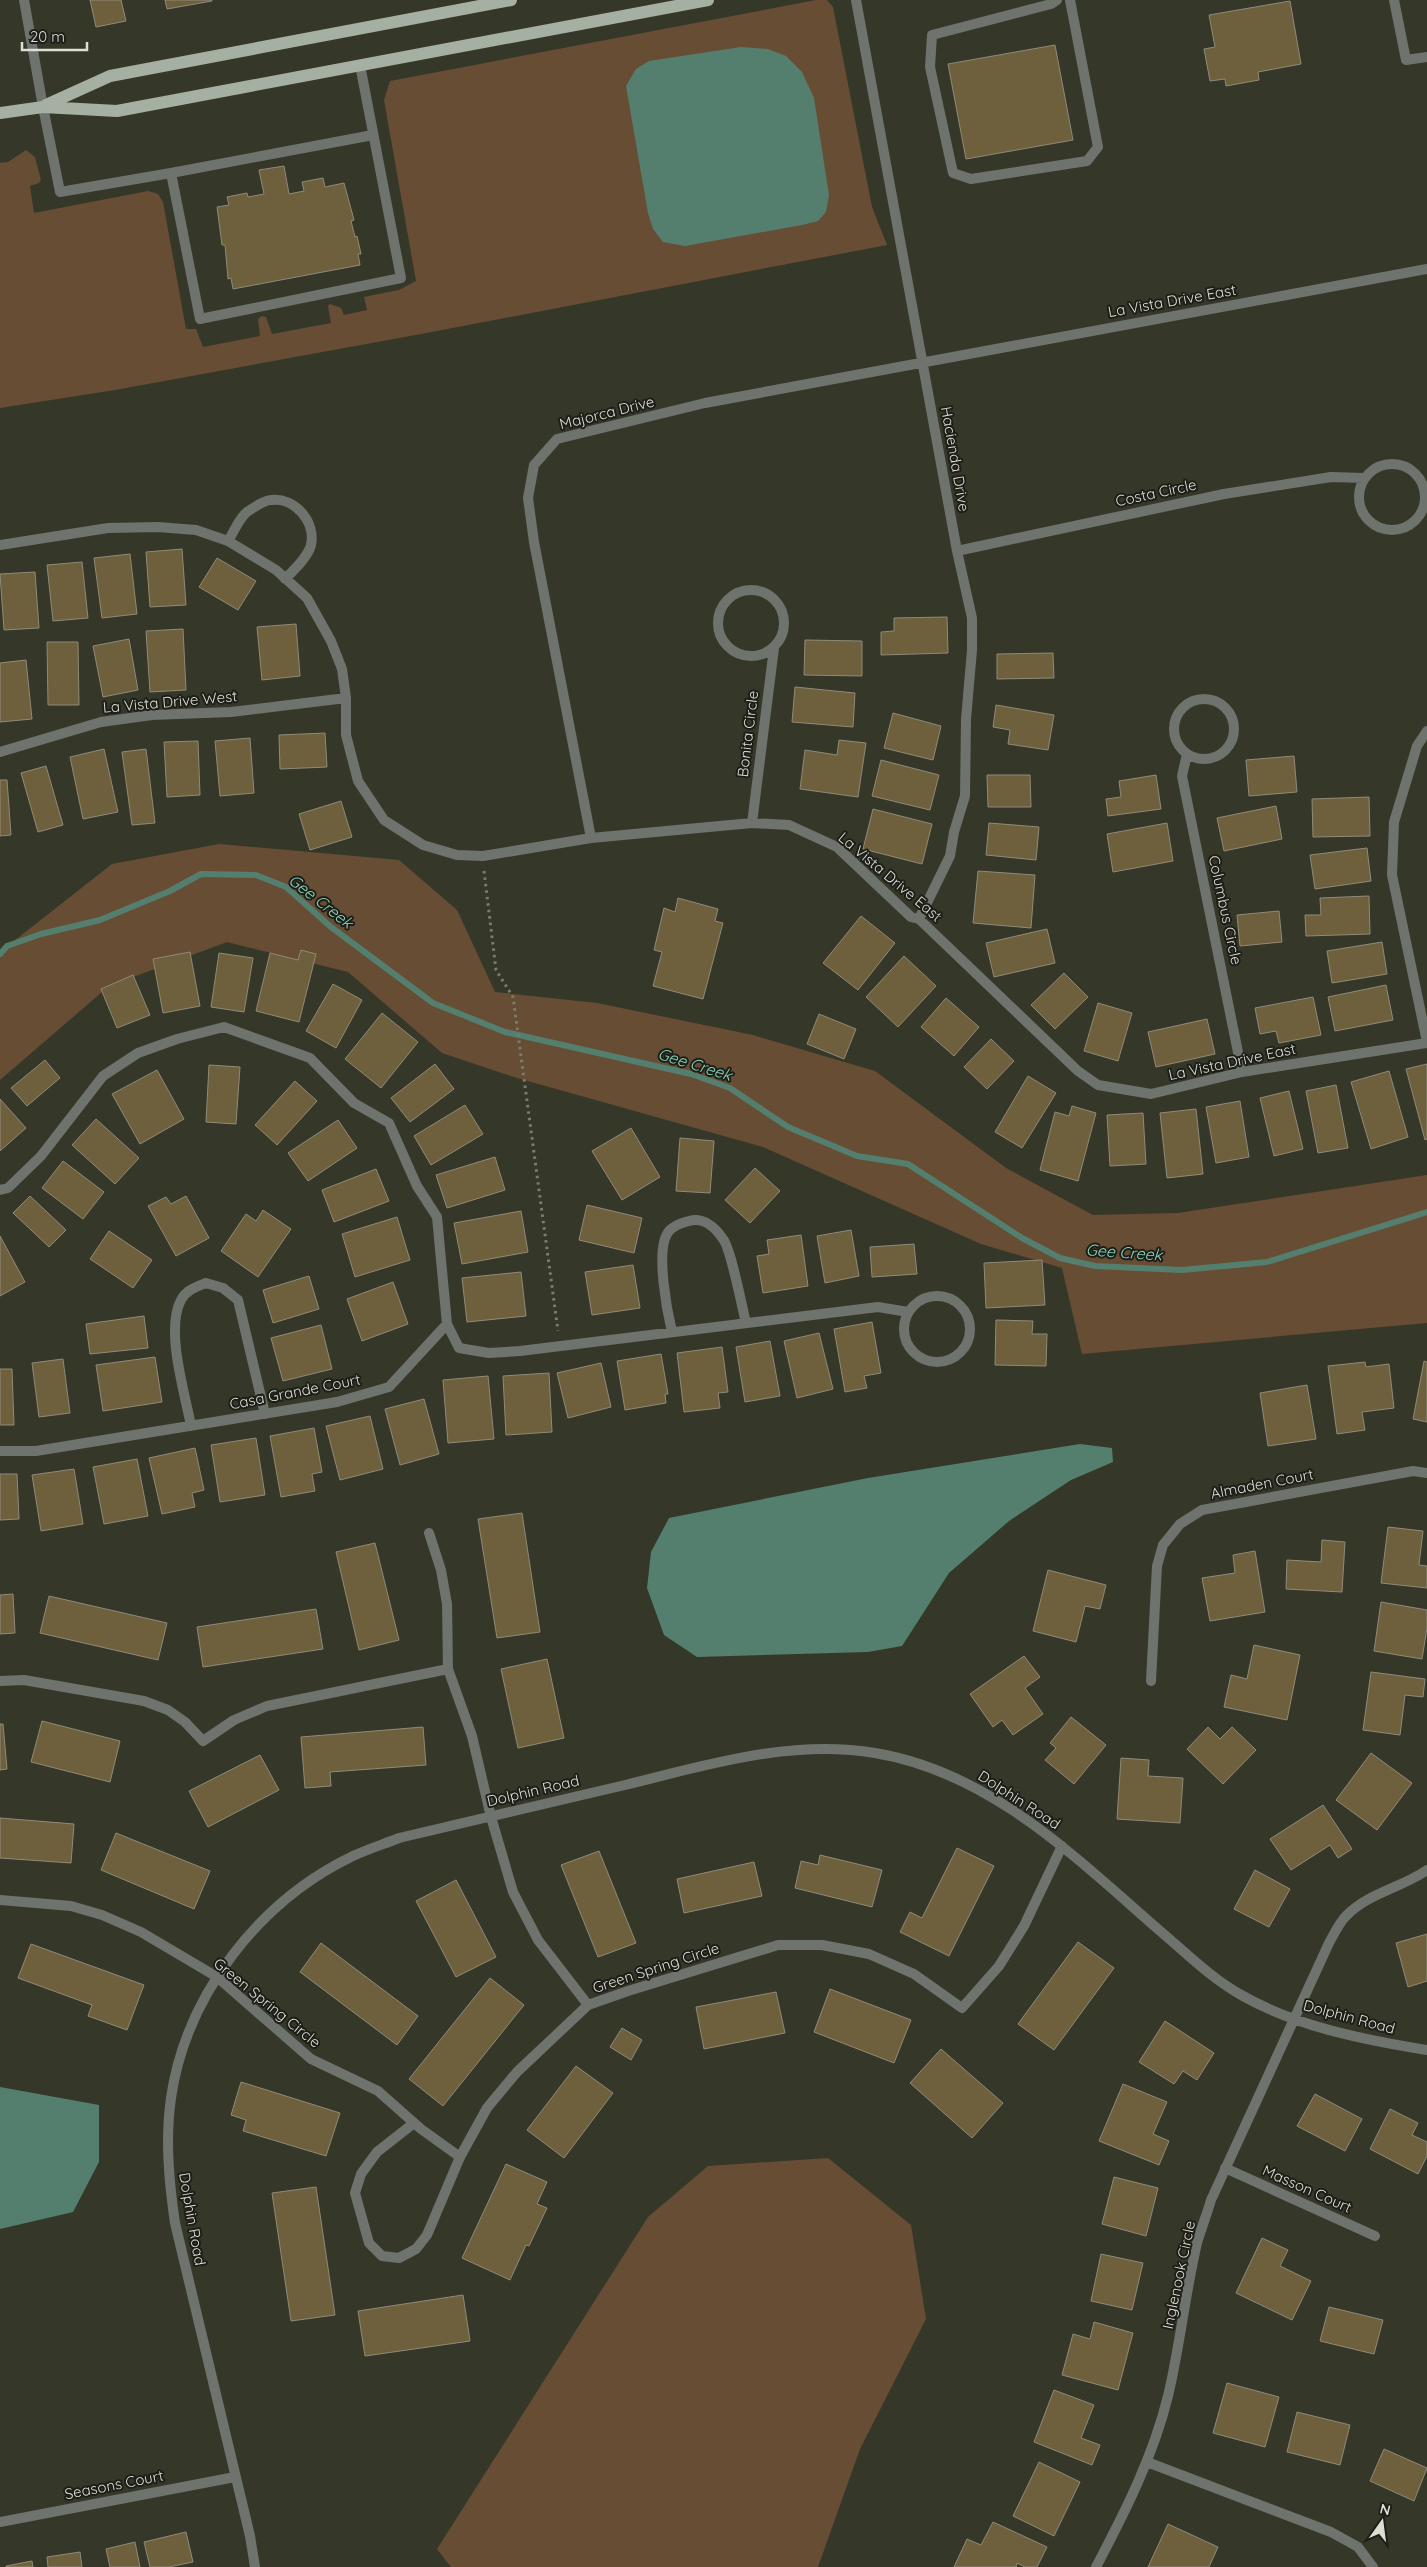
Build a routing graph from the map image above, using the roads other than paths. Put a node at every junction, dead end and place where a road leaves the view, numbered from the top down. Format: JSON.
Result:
{"nodes":[{"id":1,"x":24,"y":0,"type":"edge"},
{"id":2,"x":511,"y":0,"type":"edge"},
{"id":3,"x":708,"y":0,"type":"edge"},
{"id":4,"x":856,"y":0,"type":"edge"},
{"id":5,"x":1057,"y":0,"type":"edge"},
{"id":6,"x":1070,"y":0,"type":"edge"},
{"id":7,"x":1394,"y":0,"type":"edge"},
{"id":8,"x":1427,"y":57,"type":"edge"},
{"id":9,"x":360,"y":65,"type":"junction"},
{"id":10,"x":43,"y":106,"type":"junction"},
{"id":11,"x":0,"y":113,"type":"edge"},
{"id":12,"x":373,"y":135,"type":"junction"},
{"id":13,"x":171,"y":173,"type":"junction"},
{"id":14,"x":1427,"y":269,"type":"edge"},
{"id":15,"x":922,"y":362,"type":"junction"},
{"id":16,"x":1364,"y":478,"type":"junction"},
{"id":17,"x":228,"y":541,"type":"junction"},
{"id":18,"x":0,"y":545,"type":"edge"},
{"id":19,"x":957,"y":551,"type":"junction"},
{"id":20,"x":286,"y":579,"type":"junction"},
{"id":21,"x":774,"y":648,"type":"junction"},
{"id":22,"x":346,"y":698,"type":"junction"},
{"id":23,"x":1427,"y":730,"type":"edge"},
{"id":24,"x":0,"y":752,"type":"edge"},
{"id":25,"x":1187,"y":754,"type":"junction"},
{"id":26,"x":752,"y":823,"type":"junction"},
{"id":27,"x":591,"y":838,"type":"junction"},
{"id":28,"x":919,"y":919,"type":"junction"},
{"id":29,"x":1427,"y":1042,"type":"edge"},
{"id":30,"x":1242,"y":1072,"type":"junction"},
{"id":31,"x":0,"y":1190,"type":"edge"},
{"id":32,"x":908,"y":1312,"type":"junction"},
{"id":33,"x":746,"y":1323,"type":"junction"},
{"id":34,"x":446,"y":1324,"type":"junction"},
{"id":35,"x":672,"y":1332,"type":"junction"},
{"id":36,"x":265,"y":1414,"type":"junction"},
{"id":37,"x":191,"y":1426,"type":"junction"},
{"id":38,"x":0,"y":1451,"type":"edge"},
{"id":39,"x":1427,"y":1473,"type":"edge"},
{"id":40,"x":429,"y":1533,"type":"dead end"},
{"id":41,"x":448,"y":1669,"type":"junction"},
{"id":42,"x":0,"y":1681,"type":"edge"},
{"id":43,"x":1151,"y":1681,"type":"dead end"},
{"id":44,"x":491,"y":1816,"type":"junction"},
{"id":45,"x":1062,"y":1846,"type":"junction"},
{"id":46,"x":1427,"y":1870,"type":"edge"},
{"id":47,"x":0,"y":1900,"type":"edge"},
{"id":48,"x":216,"y":1977,"type":"junction"},
{"id":49,"x":588,"y":2005,"type":"junction"},
{"id":50,"x":1296,"y":2019,"type":"junction"},
{"id":51,"x":1427,"y":2050,"type":"edge"},
{"id":52,"x":414,"y":2123,"type":"junction"},
{"id":53,"x":460,"y":2156,"type":"junction"},
{"id":54,"x":1226,"y":2168,"type":"junction"},
{"id":55,"x":1375,"y":2236,"type":"dead end"},
{"id":56,"x":1147,"y":2462,"type":"junction"},
{"id":57,"x":235,"y":2477,"type":"junction"},
{"id":58,"x":0,"y":2522,"type":"edge"},
{"id":59,"x":255,"y":2567,"type":"edge"},
{"id":60,"x":1096,"y":2567,"type":"edge"},
{"id":61,"x":1373,"y":2567,"type":"edge"}],
"edges":[{"from":1,"to":10,"type":"street"},
{"from":2,"to":10,"type":"main road"},
{"from":3,"to":9,"type":"main road"},
{"from":4,"to":15,"type":"street","name":"Hacienda Drive"},
{"from":5,"to":6,"type":"street"},
{"from":7,"to":8,"type":"street"},
{"from":9,"to":10,"type":"main road"},
{"from":9,"to":12,"type":"street"},
{"from":10,"to":11,"type":"main road"},
{"from":10,"to":13,"type":"street"},
{"from":12,"to":13,"type":"street"},
{"from":12,"to":13,"type":"street"},
{"from":14,"to":15,"type":"street","name":"La Vista Drive East"},
{"from":15,"to":19,"type":"street","name":"Hacienda Drive"},
{"from":15,"to":27,"type":"street","name":"Majorca Drive"},
{"from":16,"to":16,"type":"street"},
{"from":16,"to":19,"type":"street","name":"Costa Circle"},
{"from":17,"to":18,"type":"street","name":"La Vista Drive East"},
{"from":17,"to":20,"type":"street","name":"La Vista Drive East"},
{"from":17,"to":20,"type":"street"},
{"from":19,"to":28,"type":"street","name":"Hacienda Drive"},
{"from":20,"to":22,"type":"street","name":"La Vista Drive East"},
{"from":21,"to":21,"type":"street","name":"Bonita Circle"},
{"from":21,"to":26,"type":"street","name":"Bonita Circle"},
{"from":22,"to":24,"type":"street","name":"La Vista Drive West"},
{"from":22,"to":27,"type":"street","name":"La Vista Drive East"},
{"from":23,"to":29,"type":"street"},
{"from":25,"to":25,"type":"street"},
{"from":25,"to":30,"type":"street","name":"Columbus Circle"},
{"from":26,"to":27,"type":"street","name":"La Vista Drive East"},
{"from":26,"to":28,"type":"street","name":"La Vista Drive East"},
{"from":28,"to":30,"type":"street","name":"La Vista Drive East"},
{"from":29,"to":30,"type":"street","name":"La Vista Drive East"},
{"from":31,"to":34,"type":"street"},
{"from":32,"to":32,"type":"street"},
{"from":32,"to":33,"type":"street"},
{"from":33,"to":35,"type":"street"},
{"from":33,"to":35,"type":"street"},
{"from":34,"to":35,"type":"street"},
{"from":34,"to":36,"type":"street","name":"Casa Grande Court"},
{"from":36,"to":37,"type":"street","name":"Casa Grande Court"},
{"from":36,"to":37,"type":"street"},
{"from":37,"to":38,"type":"street","name":"Casa Grande Court"},
{"from":39,"to":43,"type":"street","name":"Almaden Court"},
{"from":40,"to":41,"type":"street"},
{"from":41,"to":42,"type":"street"},
{"from":41,"to":44,"type":"street"},
{"from":44,"to":45,"type":"street","name":"Dolphin Road"},
{"from":44,"to":48,"type":"street","name":"Dolphin Road"},
{"from":44,"to":49,"type":"street"},
{"from":45,"to":49,"type":"street","name":"Green Spring Circle"},
{"from":45,"to":50,"type":"street","name":"Dolphin Road"},
{"from":46,"to":50,"type":"street"},
{"from":47,"to":48,"type":"street","name":"Green Spring Circle"},
{"from":48,"to":52,"type":"street","name":"Green Spring Circle"},
{"from":48,"to":57,"type":"street","name":"Dolphin Road"},
{"from":49,"to":53,"type":"street","name":"Green Spring Circle"},
{"from":50,"to":51,"type":"street","name":"Dolphin Road"},
{"from":50,"to":54,"type":"street","name":"Inglenook Circle"},
{"from":52,"to":53,"type":"street","name":"Green Spring Circle"},
{"from":52,"to":53,"type":"street"},
{"from":54,"to":55,"type":"street","name":"Masson Court"},
{"from":54,"to":56,"type":"street","name":"Inglenook Circle"},
{"from":56,"to":60,"type":"street","name":"Inglenook Circle"},
{"from":56,"to":61,"type":"street"},
{"from":57,"to":58,"type":"street","name":"Seasons Court"},
{"from":57,"to":59,"type":"street","name":"Dolphin Road"}]}
